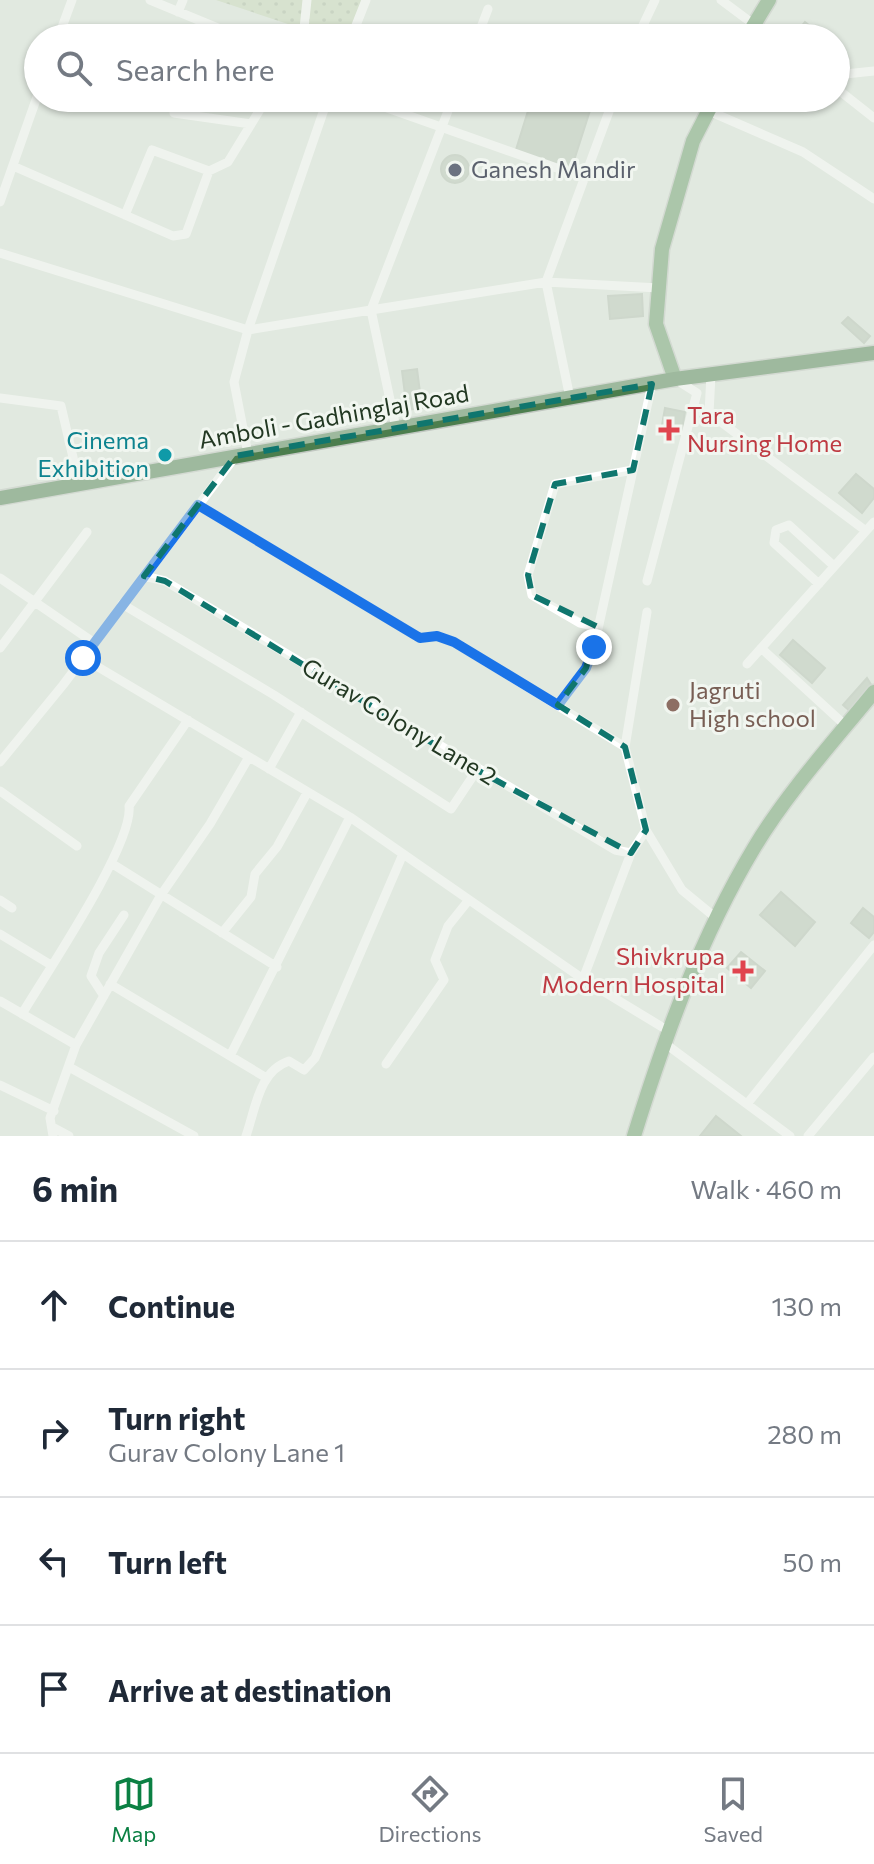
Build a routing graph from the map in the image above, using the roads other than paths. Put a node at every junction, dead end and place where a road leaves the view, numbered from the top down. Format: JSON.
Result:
{"nodes":[{"id":1,"x":72,"y":0,"type":"edge"},
{"id":2,"x":150,"y":0,"type":"edge"},
{"id":3,"x":183,"y":0,"type":"edge"},
{"id":4,"x":307,"y":0,"type":"edge"},
{"id":5,"x":366,"y":0,"type":"edge"},
{"id":6,"x":655,"y":0,"type":"edge"},
{"id":7,"x":721,"y":0,"type":"edge"},
{"id":8,"x":769,"y":0,"type":"edge"},
{"id":9,"x":488,"y":9,"type":"dead end"},
{"id":10,"x":178,"y":12,"type":"junction"},
{"id":11,"x":754,"y":23,"type":"joint"},
{"id":12,"x":65,"y":24,"type":"edge"},
{"id":13,"x":208,"y":24,"type":"edge"},
{"id":14,"x":304,"y":24,"type":"edge"},
{"id":15,"x":357,"y":24,"type":"edge"},
{"id":16,"x":482,"y":24,"type":"edge"},
{"id":17,"x":644,"y":24,"type":"edge"},
{"id":18,"x":874,"y":71,"type":"edge"},
{"id":19,"x":850,"y":74,"type":"edge"},
{"id":20,"x":850,"y":99,"type":"edge"},
{"id":21,"x":32,"y":112,"type":"edge"},
{"id":22,"x":174,"y":112,"type":"edge"},
{"id":23,"x":258,"y":112,"type":"edge"},
{"id":24,"x":323,"y":112,"type":"edge"},
{"id":25,"x":399,"y":112,"type":"edge"},
{"id":26,"x":448,"y":112,"type":"edge"},
{"id":27,"x":609,"y":112,"type":"edge"},
{"id":28,"x":708,"y":112,"type":"edge"},
{"id":29,"x":727,"y":112,"type":"edge"},
{"id":30,"x":874,"y":118,"type":"edge"},
{"id":31,"x":251,"y":124,"type":"junction"},
{"id":32,"x":442,"y":127,"type":"junction"},
{"id":33,"x":13,"y":166,"type":"junction"},
{"id":34,"x":209,"y":171,"type":"junction"},
{"id":35,"x":585,"y":178,"type":"junction"},
{"id":36,"x":1,"y":198,"type":"edge"},
{"id":37,"x":874,"y":199,"type":"edge"},
{"id":38,"x":125,"y":215,"type":"junction"},
{"id":39,"x":0,"y":253,"type":"edge"},
{"id":40,"x":546,"y":282,"type":"junction"},
{"id":41,"x":659,"y":288,"type":"junction"},
{"id":42,"x":371,"y":310,"type":"junction"},
{"id":43,"x":248,"y":330,"type":"junction"},
{"id":44,"x":874,"y":353,"type":"edge"},
{"id":45,"x":711,"y":375,"type":"junction"},
{"id":46,"x":675,"y":379,"type":"junction"},
{"id":47,"x":652,"y":384,"type":"junction"},
{"id":48,"x":0,"y":398,"type":"edge"},
{"id":49,"x":570,"y":398,"type":"junction"},
{"id":50,"x":396,"y":428,"type":"junction"},
{"id":51,"x":242,"y":455,"type":"junction"},
{"id":52,"x":633,"y":470,"type":"junction"},
{"id":53,"x":79,"y":483,"type":"junction"},
{"id":54,"x":0,"y":498,"type":"edge"},
{"id":55,"x":198,"y":505,"type":"junction"},
{"id":56,"x":874,"y":522,"type":"edge"},
{"id":57,"x":866,"y":531,"type":"junction"},
{"id":58,"x":87,"y":532,"type":"dead end"},
{"id":59,"x":834,"y":566,"type":"junction"},
{"id":60,"x":144,"y":576,"type":"junction"},
{"id":61,"x":0,"y":578,"type":"edge"},
{"id":62,"x":647,"y":581,"type":"dead end"},
{"id":63,"x":819,"y":584,"type":"junction"},
{"id":64,"x":35,"y":602,"type":"junction"},
{"id":65,"x":122,"y":604,"type":"junction"},
{"id":66,"x":647,"y":612,"type":"dead end"},
{"id":67,"x":598,"y":627,"type":"junction"},
{"id":68,"x":93,"y":642,"type":"junction"},
{"id":69,"x":0,"y":648,"type":"edge"},
{"id":70,"x":761,"y":648,"type":"junction"},
{"id":71,"x":83,"y":658,"type":"junction"},
{"id":72,"x":747,"y":664,"type":"dead end"},
{"id":73,"x":874,"y":692,"type":"edge"},
{"id":74,"x":558,"y":705,"type":"junction"},
{"id":75,"x":301,"y":712,"type":"junction"},
{"id":76,"x":188,"y":720,"type":"junction"},
{"id":77,"x":846,"y":726,"type":"junction"},
{"id":78,"x":625,"y":747,"type":"junction"},
{"id":79,"x":249,"y":757,"type":"junction"},
{"id":80,"x":0,"y":762,"type":"edge"},
{"id":81,"x":269,"y":769,"type":"junction"},
{"id":82,"x":477,"y":770,"type":"junction"},
{"id":83,"x":0,"y":791,"type":"edge"},
{"id":84,"x":307,"y":793,"type":"junction"},
{"id":85,"x":350,"y":817,"type":"junction"},
{"id":86,"x":646,"y":830,"type":"junction"},
{"id":87,"x":77,"y":846,"type":"dead end"},
{"id":88,"x":631,"y":853,"type":"junction"},
{"id":89,"x":403,"y":854,"type":"junction"},
{"id":90,"x":111,"y":863,"type":"junction"},
{"id":91,"x":161,"y":895,"type":"junction"},
{"id":92,"x":0,"y":900,"type":"edge"},
{"id":93,"x":468,"y":901,"type":"junction"},
{"id":94,"x":12,"y":908,"type":"dead end"},
{"id":95,"x":124,"y":915,"type":"dead end"},
{"id":96,"x":716,"y":918,"type":"junction"},
{"id":97,"x":222,"y":933,"type":"junction"},
{"id":98,"x":0,"y":934,"type":"edge"},
{"id":99,"x":874,"y":945,"type":"edge"},
{"id":100,"x":51,"y":965,"type":"junction"},
{"id":101,"x":277,"y":967,"type":"junction"},
{"id":102,"x":583,"y":979,"type":"junction"},
{"id":103,"x":110,"y":984,"type":"junction"},
{"id":104,"x":104,"y":996,"type":"junction"},
{"id":105,"x":0,"y":1001,"type":"edge"},
{"id":106,"x":22,"y":1014,"type":"junction"},
{"id":107,"x":665,"y":1036,"type":"junction"},
{"id":108,"x":76,"y":1045,"type":"junction"},
{"id":109,"x":230,"y":1056,"type":"junction"},
{"id":110,"x":874,"y":1057,"type":"edge"},
{"id":111,"x":386,"y":1064,"type":"dead end"},
{"id":112,"x":69,"y":1067,"type":"junction"},
{"id":113,"x":265,"y":1077,"type":"junction"},
{"id":114,"x":0,"y":1085,"type":"edge"},
{"id":115,"x":747,"y":1104,"type":"junction"},
{"id":116,"x":54,"y":1111,"type":"junction"},
{"id":117,"x":54,"y":1132,"type":"edge"},
{"id":118,"x":69,"y":1136,"type":"edge"},
{"id":119,"x":194,"y":1136,"type":"edge"},
{"id":120,"x":246,"y":1136,"type":"edge"},
{"id":121,"x":634,"y":1136,"type":"edge"},
{"id":122,"x":790,"y":1136,"type":"edge"},
{"id":123,"x":808,"y":1136,"type":"edge"}],
"edges":[{"from":1,"to":12,"type":"street"},
{"from":2,"to":10,"type":"street"},
{"from":3,"to":10,"type":"street"},
{"from":4,"to":14,"type":"street"},
{"from":5,"to":15,"type":"street"},
{"from":6,"to":17,"type":"street"},
{"from":7,"to":11,"type":"street"},
{"from":8,"to":11,"type":"main road"},
{"from":9,"to":16,"type":"street"},
{"from":10,"to":13,"type":"street"},
{"from":18,"to":19,"type":"street"},
{"from":20,"to":30,"type":"street"},
{"from":21,"to":33,"type":"street"},
{"from":22,"to":31,"type":"street"},
{"from":23,"to":31,"type":"street"},
{"from":24,"to":43,"type":"street"},
{"from":25,"to":32,"type":"street"},
{"from":26,"to":32,"type":"street"},
{"from":27,"to":35,"type":"street"},
{"from":28,"to":41,"type":"main road"},
{"from":29,"to":37,"type":"street"},
{"from":31,"to":34,"type":"street"},
{"from":32,"to":35,"type":"street"},
{"from":32,"to":42,"type":"street"},
{"from":33,"to":36,"type":"street"},
{"from":33,"to":38,"type":"street"},
{"from":34,"to":38,"type":"street"},
{"from":34,"to":38,"type":"street"},
{"from":35,"to":40,"type":"street"},
{"from":39,"to":43,"type":"street"},
{"from":40,"to":41,"type":"street"},
{"from":40,"to":42,"type":"street"},
{"from":40,"to":49,"type":"street"},
{"from":41,"to":46,"type":"main road"},
{"from":42,"to":43,"type":"street"},
{"from":42,"to":50,"type":"street"},
{"from":43,"to":51,"type":"street"},
{"from":44,"to":45,"type":"highway","name":"Amboli - Gadhinglaj Road"},
{"from":45,"to":46,"type":"highway","name":"Amboli - Gadhinglaj Road"},
{"from":45,"to":57,"type":"street"},
{"from":46,"to":47,"type":"highway","name":"Amboli - Gadhinglaj Road"},
{"from":46,"to":62,"type":"street"},
{"from":47,"to":49,"type":"highway","name":"Amboli - Gadhinglaj Road"},
{"from":47,"to":52,"type":"street"},
{"from":48,"to":53,"type":"street"},
{"from":49,"to":50,"type":"highway","name":"Amboli - Gadhinglaj Road"},
{"from":50,"to":51,"type":"highway","name":"Amboli - Gadhinglaj Road"},
{"from":51,"to":53,"type":"highway","name":"Amboli - Gadhinglaj Road"},
{"from":51,"to":55,"type":"street"},
{"from":52,"to":67,"type":"street"},
{"from":52,"to":67,"type":"street"},
{"from":53,"to":54,"type":"highway","name":"Amboli - Gadhinglaj Road"},
{"from":55,"to":60,"type":"street"},
{"from":55,"to":74,"type":"street"},
{"from":56,"to":57,"type":"street"},
{"from":57,"to":59,"type":"street"},
{"from":58,"to":64,"type":"street"},
{"from":59,"to":63,"type":"street"},
{"from":59,"to":63,"type":"street"},
{"from":60,"to":65,"type":"street"},
{"from":60,"to":82,"type":"street","name":"Gurav Colony Lane 2"},
{"from":61,"to":64,"type":"street"},
{"from":63,"to":70,"type":"street"},
{"from":64,"to":68,"type":"street"},
{"from":64,"to":69,"type":"street"},
{"from":65,"to":68,"type":"street"},
{"from":65,"to":75,"type":"street"},
{"from":66,"to":78,"type":"street"},
{"from":67,"to":74,"type":"street"},
{"from":68,"to":71,"type":"street"},
{"from":70,"to":72,"type":"street"},
{"from":70,"to":77,"type":"street"},
{"from":71,"to":76,"type":"street"},
{"from":71,"to":80,"type":"street"},
{"from":73,"to":77,"type":"main road"},
{"from":74,"to":78,"type":"street"},
{"from":75,"to":81,"type":"street"},
{"from":75,"to":82,"type":"street"},
{"from":76,"to":79,"type":"street"},
{"from":76,"to":90,"type":"street"},
{"from":77,"to":96,"type":"main road"},
{"from":78,"to":86,"type":"street"},
{"from":79,"to":81,"type":"street"},
{"from":79,"to":91,"type":"street"},
{"from":81,"to":84,"type":"street"},
{"from":82,"to":88,"type":"street","name":"Gurav Colony Lane 2"},
{"from":83,"to":87,"type":"street"},
{"from":84,"to":85,"type":"street"},
{"from":84,"to":97,"type":"street"},
{"from":85,"to":89,"type":"street"},
{"from":85,"to":101,"type":"street"},
{"from":86,"to":88,"type":"street"},
{"from":86,"to":96,"type":"street"},
{"from":88,"to":102,"type":"street"},
{"from":89,"to":93,"type":"street"},
{"from":89,"to":113,"type":"street"},
{"from":90,"to":91,"type":"street"},
{"from":90,"to":100,"type":"street"},
{"from":91,"to":97,"type":"street"},
{"from":91,"to":103,"type":"street"},
{"from":92,"to":94,"type":"street"},
{"from":93,"to":102,"type":"street"},
{"from":93,"to":111,"type":"street"},
{"from":95,"to":104,"type":"street"},
{"from":96,"to":107,"type":"main road"},
{"from":97,"to":101,"type":"street"},
{"from":98,"to":100,"type":"street"},
{"from":99,"to":115,"type":"street"},
{"from":100,"to":106,"type":"street"},
{"from":101,"to":109,"type":"street"},
{"from":102,"to":107,"type":"street"},
{"from":103,"to":104,"type":"street"},
{"from":103,"to":109,"type":"street"},
{"from":104,"to":108,"type":"street"},
{"from":105,"to":106,"type":"street"},
{"from":106,"to":108,"type":"street"},
{"from":107,"to":115,"type":"street"},
{"from":107,"to":121,"type":"main road"},
{"from":108,"to":112,"type":"street"},
{"from":109,"to":113,"type":"street"},
{"from":110,"to":123,"type":"street"},
{"from":112,"to":116,"type":"street"},
{"from":112,"to":119,"type":"street"},
{"from":113,"to":120,"type":"street"},
{"from":114,"to":116,"type":"street"},
{"from":115,"to":122,"type":"street"},
{"from":116,"to":117,"type":"street"},
{"from":117,"to":118,"type":"street"}]}
